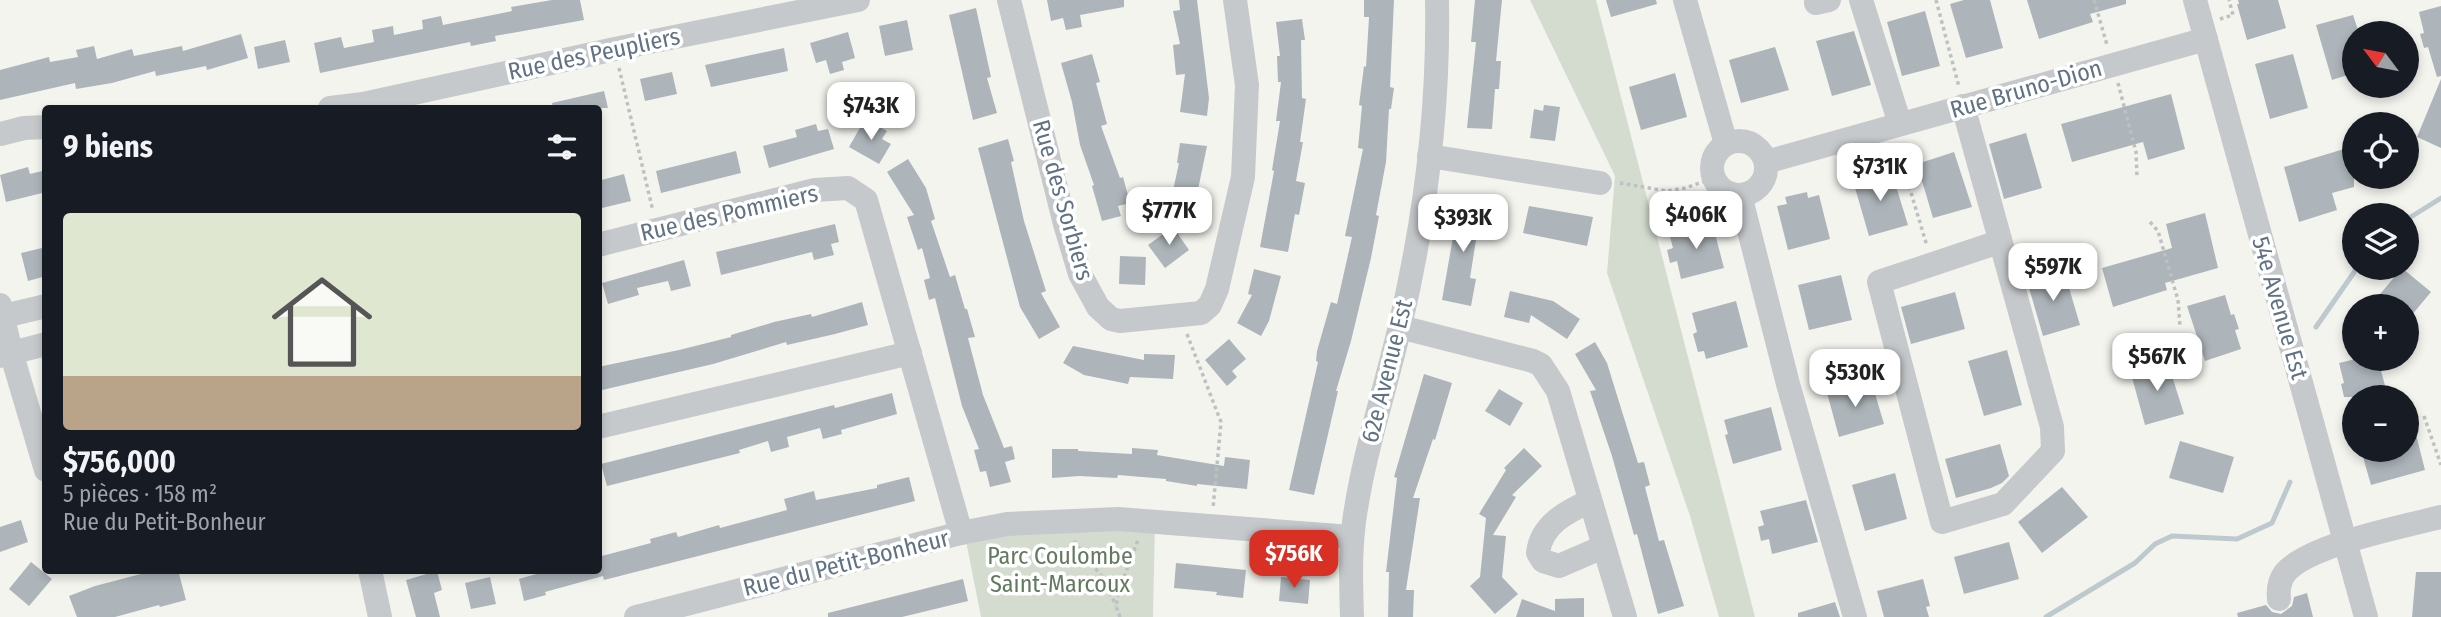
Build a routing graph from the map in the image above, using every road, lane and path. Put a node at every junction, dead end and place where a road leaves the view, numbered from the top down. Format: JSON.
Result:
{"nodes":[{"id":1,"x":858,"y":0,"type":"edge"},
{"id":2,"x":1009,"y":0,"type":"edge"},
{"id":3,"x":1235,"y":0,"type":"edge"},
{"id":4,"x":1437,"y":0,"type":"edge"},
{"id":5,"x":1685,"y":0,"type":"edge"},
{"id":6,"x":1861,"y":0,"type":"edge"},
{"id":7,"x":1936,"y":0,"type":"edge"},
{"id":8,"x":2094,"y":0,"type":"edge"},
{"id":9,"x":2195,"y":0,"type":"edge"},
{"id":10,"x":2229,"y":0,"type":"edge"},
{"id":11,"x":2212,"y":29,"type":"junction"},
{"id":12,"x":615,"y":49,"type":"junction"},
{"id":13,"x":2113,"y":65,"type":"junction"},
{"id":14,"x":355,"y":105,"type":"edge"},
{"id":15,"x":1963,"y":106,"type":"junction"},
{"id":16,"x":1896,"y":125,"type":"junction"},
{"id":17,"x":42,"y":127,"type":"edge"},
{"id":18,"x":0,"y":134,"type":"edge"},
{"id":19,"x":1726,"y":144,"type":"junction"},
{"id":20,"x":1429,"y":156,"type":"junction"},
{"id":21,"x":1766,"y":162,"type":"junction"},
{"id":22,"x":2137,"y":176,"type":"dead end"},
{"id":23,"x":1714,"y":178,"type":"junction"},
{"id":24,"x":1600,"y":183,"type":"joint"},
{"id":25,"x":1740,"y":195,"type":"junction"},
{"id":26,"x":2150,"y":222,"type":"dead end"},
{"id":27,"x":658,"y":230,"type":"junction"},
{"id":28,"x":1999,"y":242,"type":"junction"},
{"id":29,"x":602,"y":244,"type":"edge"},
{"id":30,"x":1932,"y":265,"type":"junction"},
{"id":31,"x":42,"y":306,"type":"edge"},
{"id":32,"x":2,"y":311,"type":"edge"},
{"id":33,"x":1400,"y":327,"type":"junction"},
{"id":34,"x":2180,"y":327,"type":"dead end"},
{"id":35,"x":1185,"y":329,"type":"dead end"},
{"id":36,"x":42,"y":345,"type":"edge"},
{"id":37,"x":910,"y":353,"type":"junction"},
{"id":38,"x":6,"y":354,"type":"edge"},
{"id":39,"x":2424,"y":416,"type":"dead end"},
{"id":40,"x":602,"y":426,"type":"edge"},
{"id":41,"x":42,"y":458,"type":"edge"},
{"id":42,"x":2441,"y":465,"type":"edge"},
{"id":43,"x":1590,"y":501,"type":"junction"},
{"id":44,"x":1212,"y":511,"type":"dead end"},
{"id":45,"x":2441,"y":517,"type":"edge"},
{"id":46,"x":1062,"y":521,"type":"junction"},
{"id":47,"x":1144,"y":522,"type":"junction"},
{"id":48,"x":961,"y":533,"type":"junction"},
{"id":49,"x":1353,"y":537,"type":"junction"},
{"id":50,"x":2345,"y":542,"type":"junction"},
{"id":51,"x":1603,"y":547,"type":"junction"},
{"id":52,"x":371,"y":574,"type":"edge"},
{"id":53,"x":2279,"y":599,"type":"dead end"},
{"id":54,"x":1116,"y":606,"type":"junction"},
{"id":55,"x":380,"y":617,"type":"edge"},
{"id":56,"x":636,"y":617,"type":"edge"},
{"id":57,"x":1120,"y":617,"type":"edge"},
{"id":58,"x":1352,"y":617,"type":"edge"},
{"id":59,"x":1625,"y":617,"type":"edge"},
{"id":60,"x":1854,"y":617,"type":"edge"},
{"id":61,"x":2366,"y":617,"type":"edge"}],
"edges":[{"from":1,"to":12,"type":"street","name":"Rue des Peupliers"},
{"from":2,"to":3,"type":"street","name":"Rue des Sorbiers"},
{"from":4,"to":20,"type":"street","name":"62e Avenue Est"},
{"from":5,"to":19,"type":"street"},
{"from":6,"to":16,"type":"street"},
{"from":7,"to":15,"type":"path"},
{"from":8,"to":13,"type":"path"},
{"from":9,"to":11,"type":"street","name":"54e Avenue Est"},
{"from":10,"to":11,"type":"path"},
{"from":11,"to":13,"type":"street","name":"Rue Bruno-Dion"},
{"from":11,"to":50,"type":"street","name":"54e Avenue Est"},
{"from":12,"to":14,"type":"street","name":"Rue des Peupliers"},
{"from":12,"to":27,"type":"path"},
{"from":13,"to":15,"type":"street","name":"Rue Bruno-Dion"},
{"from":13,"to":22,"type":"path"},
{"from":15,"to":16,"type":"street","name":"Rue Bruno-Dion"},
{"from":15,"to":28,"type":"street"},
{"from":16,"to":21,"type":"street","name":"Rue Bruno-Dion"},
{"from":16,"to":30,"type":"path"},
{"from":17,"to":18,"type":"street"},
{"from":19,"to":21,"type":"street"},
{"from":19,"to":23,"type":"street"},
{"from":20,"to":24,"type":"street"},
{"from":20,"to":33,"type":"street","name":"62e Avenue Est"},
{"from":21,"to":25,"type":"street"},
{"from":23,"to":24,"type":"path"},
{"from":23,"to":25,"type":"street"},
{"from":25,"to":60,"type":"street"},
{"from":26,"to":34,"type":"path"},
{"from":27,"to":29,"type":"street","name":"Rue des Pommiers"},
{"from":27,"to":37,"type":"street","name":"Rue des Pommiers"},
{"from":28,"to":30,"type":"street"},
{"from":28,"to":30,"type":"street"},
{"from":31,"to":32,"type":"street"},
{"from":32,"to":38,"type":"street"},
{"from":33,"to":43,"type":"street"},
{"from":33,"to":49,"type":"street","name":"62e Avenue Est"},
{"from":35,"to":44,"type":"path"},
{"from":36,"to":38,"type":"street"},
{"from":37,"to":40,"type":"street"},
{"from":37,"to":48,"type":"street","name":"Rue des Pommiers"},
{"from":38,"to":41,"type":"street"},
{"from":39,"to":42,"type":"path"},
{"from":43,"to":51,"type":"street"},
{"from":43,"to":51,"type":"street"},
{"from":45,"to":50,"type":"street"},
{"from":46,"to":47,"type":"street","name":"Rue du Petit-Bonheur"},
{"from":46,"to":48,"type":"street","name":"Rue du Petit-Bonheur"},
{"from":46,"to":54,"type":"path"},
{"from":47,"to":49,"type":"street","name":"Rue du Petit-Bonheur"},
{"from":47,"to":54,"type":"path"},
{"from":48,"to":56,"type":"street","name":"Rue du Petit-Bonheur"},
{"from":49,"to":58,"type":"street","name":"62e Avenue Est"},
{"from":50,"to":53,"type":"street"},
{"from":50,"to":61,"type":"street","name":"54e Avenue Est"},
{"from":51,"to":59,"type":"street"},
{"from":52,"to":55,"type":"street"},
{"from":54,"to":57,"type":"path"}]}
